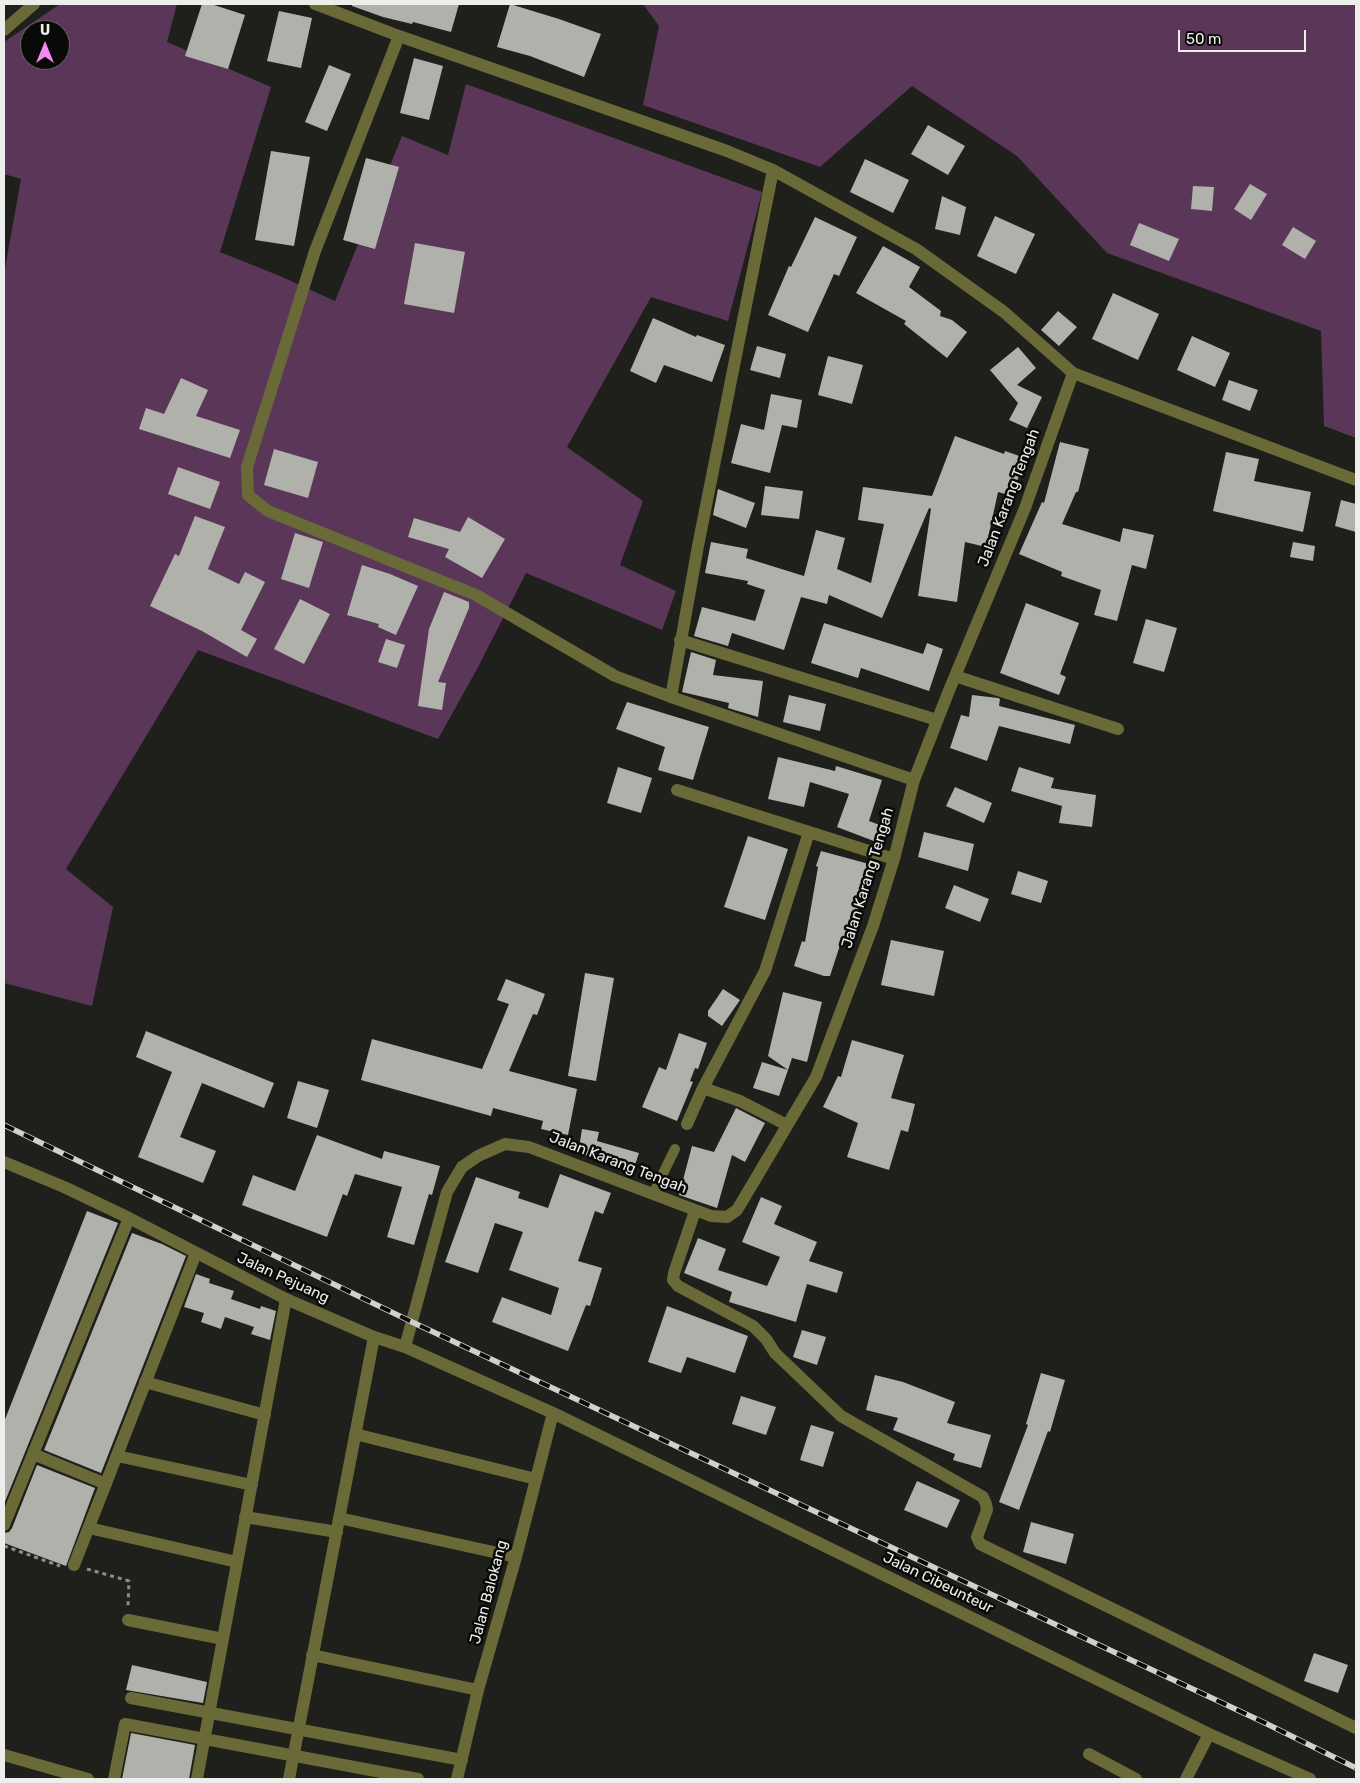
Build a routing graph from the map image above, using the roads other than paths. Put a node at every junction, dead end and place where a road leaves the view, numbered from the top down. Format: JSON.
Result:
{"nodes":[{"id":1,"x":34,"y":4,"type":"edge"},
{"id":2,"x":315,"y":4,"type":"edge"},
{"id":3,"x":4,"y":30,"type":"edge"},
{"id":4,"x":399,"y":36,"type":"junction"},
{"id":5,"x":773,"y":170,"type":"junction"},
{"id":6,"x":1073,"y":373,"type":"junction"},
{"id":7,"x":1356,"y":480,"type":"edge"},
{"id":8,"x":680,"y":640,"type":"junction"},
{"id":9,"x":955,"y":676,"type":"junction"},
{"id":10,"x":671,"y":697,"type":"junction"},
{"id":11,"x":937,"y":720,"type":"junction"},
{"id":12,"x":1118,"y":729,"type":"dead end"},
{"id":13,"x":914,"y":780,"type":"junction"},
{"id":14,"x":677,"y":790,"type":"dead end"},
{"id":15,"x":809,"y":832,"type":"junction"},
{"id":16,"x":894,"y":859,"type":"junction"},
{"id":17,"x":703,"y":1088,"type":"junction"},
{"id":18,"x":687,"y":1124,"type":"dead end"},
{"id":19,"x":787,"y":1126,"type":"junction"},
{"id":20,"x":675,"y":1149,"type":"dead end"},
{"id":21,"x":4,"y":1162,"type":"edge"},
{"id":22,"x":653,"y":1194,"type":"junction"},
{"id":23,"x":695,"y":1211,"type":"junction"},
{"id":24,"x":129,"y":1218,"type":"junction"},
{"id":25,"x":196,"y":1254,"type":"junction"},
{"id":26,"x":286,"y":1299,"type":"junction"},
{"id":27,"x":374,"y":1337,"type":"junction"},
{"id":28,"x":405,"y":1347,"type":"junction"},
{"id":29,"x":145,"y":1382,"type":"junction"},
{"id":30,"x":553,"y":1413,"type":"junction"},
{"id":31,"x":265,"y":1414,"type":"junction"},
{"id":32,"x":355,"y":1434,"type":"junction"},
{"id":33,"x":33,"y":1454,"type":"junction"},
{"id":34,"x":116,"y":1456,"type":"junction"},
{"id":35,"x":536,"y":1479,"type":"junction"},
{"id":36,"x":106,"y":1484,"type":"junction"},
{"id":37,"x":252,"y":1485,"type":"junction"},
{"id":38,"x":246,"y":1517,"type":"junction"},
{"id":39,"x":339,"y":1518,"type":"junction"},
{"id":40,"x":4,"y":1525,"type":"edge"},
{"id":41,"x":89,"y":1528,"type":"junction"},
{"id":42,"x":336,"y":1532,"type":"junction"},
{"id":43,"x":516,"y":1558,"type":"junction"},
{"id":44,"x":237,"y":1562,"type":"junction"},
{"id":45,"x":74,"y":1565,"type":"dead end"},
{"id":46,"x":128,"y":1620,"type":"dead end"},
{"id":47,"x":223,"y":1639,"type":"junction"},
{"id":48,"x":312,"y":1655,"type":"junction"},
{"id":49,"x":478,"y":1690,"type":"junction"},
{"id":50,"x":131,"y":1698,"type":"dead end"},
{"id":51,"x":209,"y":1713,"type":"junction"},
{"id":52,"x":1356,"y":1728,"type":"edge"},
{"id":53,"x":298,"y":1730,"type":"junction"},
{"id":54,"x":1209,"y":1734,"type":"junction"},
{"id":55,"x":204,"y":1739,"type":"junction"},
{"id":56,"x":1089,"y":1754,"type":"dead end"},
{"id":57,"x":4,"y":1755,"type":"edge"},
{"id":58,"x":293,"y":1756,"type":"junction"},
{"id":59,"x":462,"y":1760,"type":"junction"},
{"id":60,"x":88,"y":1779,"type":"edge"},
{"id":61,"x":114,"y":1779,"type":"edge"},
{"id":62,"x":197,"y":1779,"type":"edge"},
{"id":63,"x":289,"y":1779,"type":"edge"},
{"id":64,"x":418,"y":1779,"type":"edge"},
{"id":65,"x":457,"y":1779,"type":"edge"},
{"id":66,"x":1136,"y":1779,"type":"edge"},
{"id":67,"x":1186,"y":1779,"type":"edge"},
{"id":68,"x":1310,"y":1779,"type":"edge"}],
"edges":[{"from":1,"to":3,"type":"street"},
{"from":2,"to":4,"type":"street"},
{"from":4,"to":5,"type":"street"},
{"from":4,"to":10,"type":"street"},
{"from":5,"to":6,"type":"street"},
{"from":5,"to":8,"type":"street"},
{"from":6,"to":7,"type":"street"},
{"from":6,"to":9,"type":"street","name":"Jalan Karang Tengah"},
{"from":8,"to":10,"type":"street"},
{"from":8,"to":11,"type":"street"},
{"from":9,"to":11,"type":"street","name":"Jalan Karang Tengah"},
{"from":9,"to":12,"type":"street"},
{"from":10,"to":13,"type":"street"},
{"from":11,"to":13,"type":"street","name":"Jalan Karang Tengah"},
{"from":13,"to":16,"type":"street","name":"Jalan Karang Tengah"},
{"from":14,"to":15,"type":"street"},
{"from":15,"to":16,"type":"street"},
{"from":15,"to":17,"type":"street"},
{"from":16,"to":19,"type":"street","name":"Jalan Karang Tengah"},
{"from":17,"to":18,"type":"street"},
{"from":17,"to":19,"type":"street"},
{"from":19,"to":23,"type":"street","name":"Jalan Karang Tengah"},
{"from":20,"to":22,"type":"lane"},
{"from":21,"to":24,"type":"street","name":"Jalan Pejuang"},
{"from":22,"to":23,"type":"street","name":"Jalan Karang Tengah"},
{"from":22,"to":28,"type":"street","name":"Jalan Karang Tengah"},
{"from":23,"to":52,"type":"street"},
{"from":24,"to":25,"type":"street","name":"Jalan Pejuang"},
{"from":24,"to":33,"type":"street"},
{"from":25,"to":26,"type":"street","name":"Jalan Pejuang"},
{"from":25,"to":29,"type":"street"},
{"from":26,"to":27,"type":"street","name":"Jalan Pejuang"},
{"from":26,"to":31,"type":"street"},
{"from":27,"to":28,"type":"street","name":"Jalan Pejuang"},
{"from":27,"to":32,"type":"street"},
{"from":28,"to":30,"type":"street","name":"Jalan Pejuang"},
{"from":29,"to":31,"type":"street"},
{"from":29,"to":34,"type":"street"},
{"from":30,"to":35,"type":"street","name":"Jalan Balokang"},
{"from":30,"to":54,"type":"street","name":"Jalan Cibeunteur"},
{"from":31,"to":37,"type":"street"},
{"from":32,"to":35,"type":"street"},
{"from":32,"to":39,"type":"street"},
{"from":33,"to":36,"type":"street"},
{"from":33,"to":40,"type":"street"},
{"from":34,"to":36,"type":"street"},
{"from":34,"to":37,"type":"street"},
{"from":35,"to":43,"type":"street","name":"Jalan Balokang"},
{"from":36,"to":41,"type":"street"},
{"from":37,"to":38,"type":"street"},
{"from":38,"to":42,"type":"street"},
{"from":38,"to":44,"type":"street"},
{"from":39,"to":42,"type":"street"},
{"from":39,"to":43,"type":"street"},
{"from":41,"to":44,"type":"street"},
{"from":41,"to":45,"type":"street"},
{"from":42,"to":48,"type":"street"},
{"from":43,"to":49,"type":"street","name":"Jalan Balokang"},
{"from":44,"to":47,"type":"street"},
{"from":46,"to":47,"type":"street"},
{"from":47,"to":51,"type":"street"},
{"from":48,"to":49,"type":"street"},
{"from":48,"to":53,"type":"street"},
{"from":49,"to":59,"type":"street","name":"Jalan Balokang"},
{"from":50,"to":51,"type":"street"},
{"from":51,"to":53,"type":"street"},
{"from":51,"to":55,"type":"street"},
{"from":53,"to":58,"type":"street"},
{"from":53,"to":59,"type":"street"},
{"from":54,"to":67,"type":"street"},
{"from":54,"to":68,"type":"street","name":"Jalan Cibeunteur"},
{"from":55,"to":58,"type":"street"},
{"from":55,"to":61,"type":"street"},
{"from":55,"to":62,"type":"street"},
{"from":56,"to":66,"type":"street"},
{"from":57,"to":60,"type":"street"},
{"from":58,"to":63,"type":"street"},
{"from":58,"to":64,"type":"street"},
{"from":59,"to":65,"type":"street","name":"Jalan Balokang"}]}
